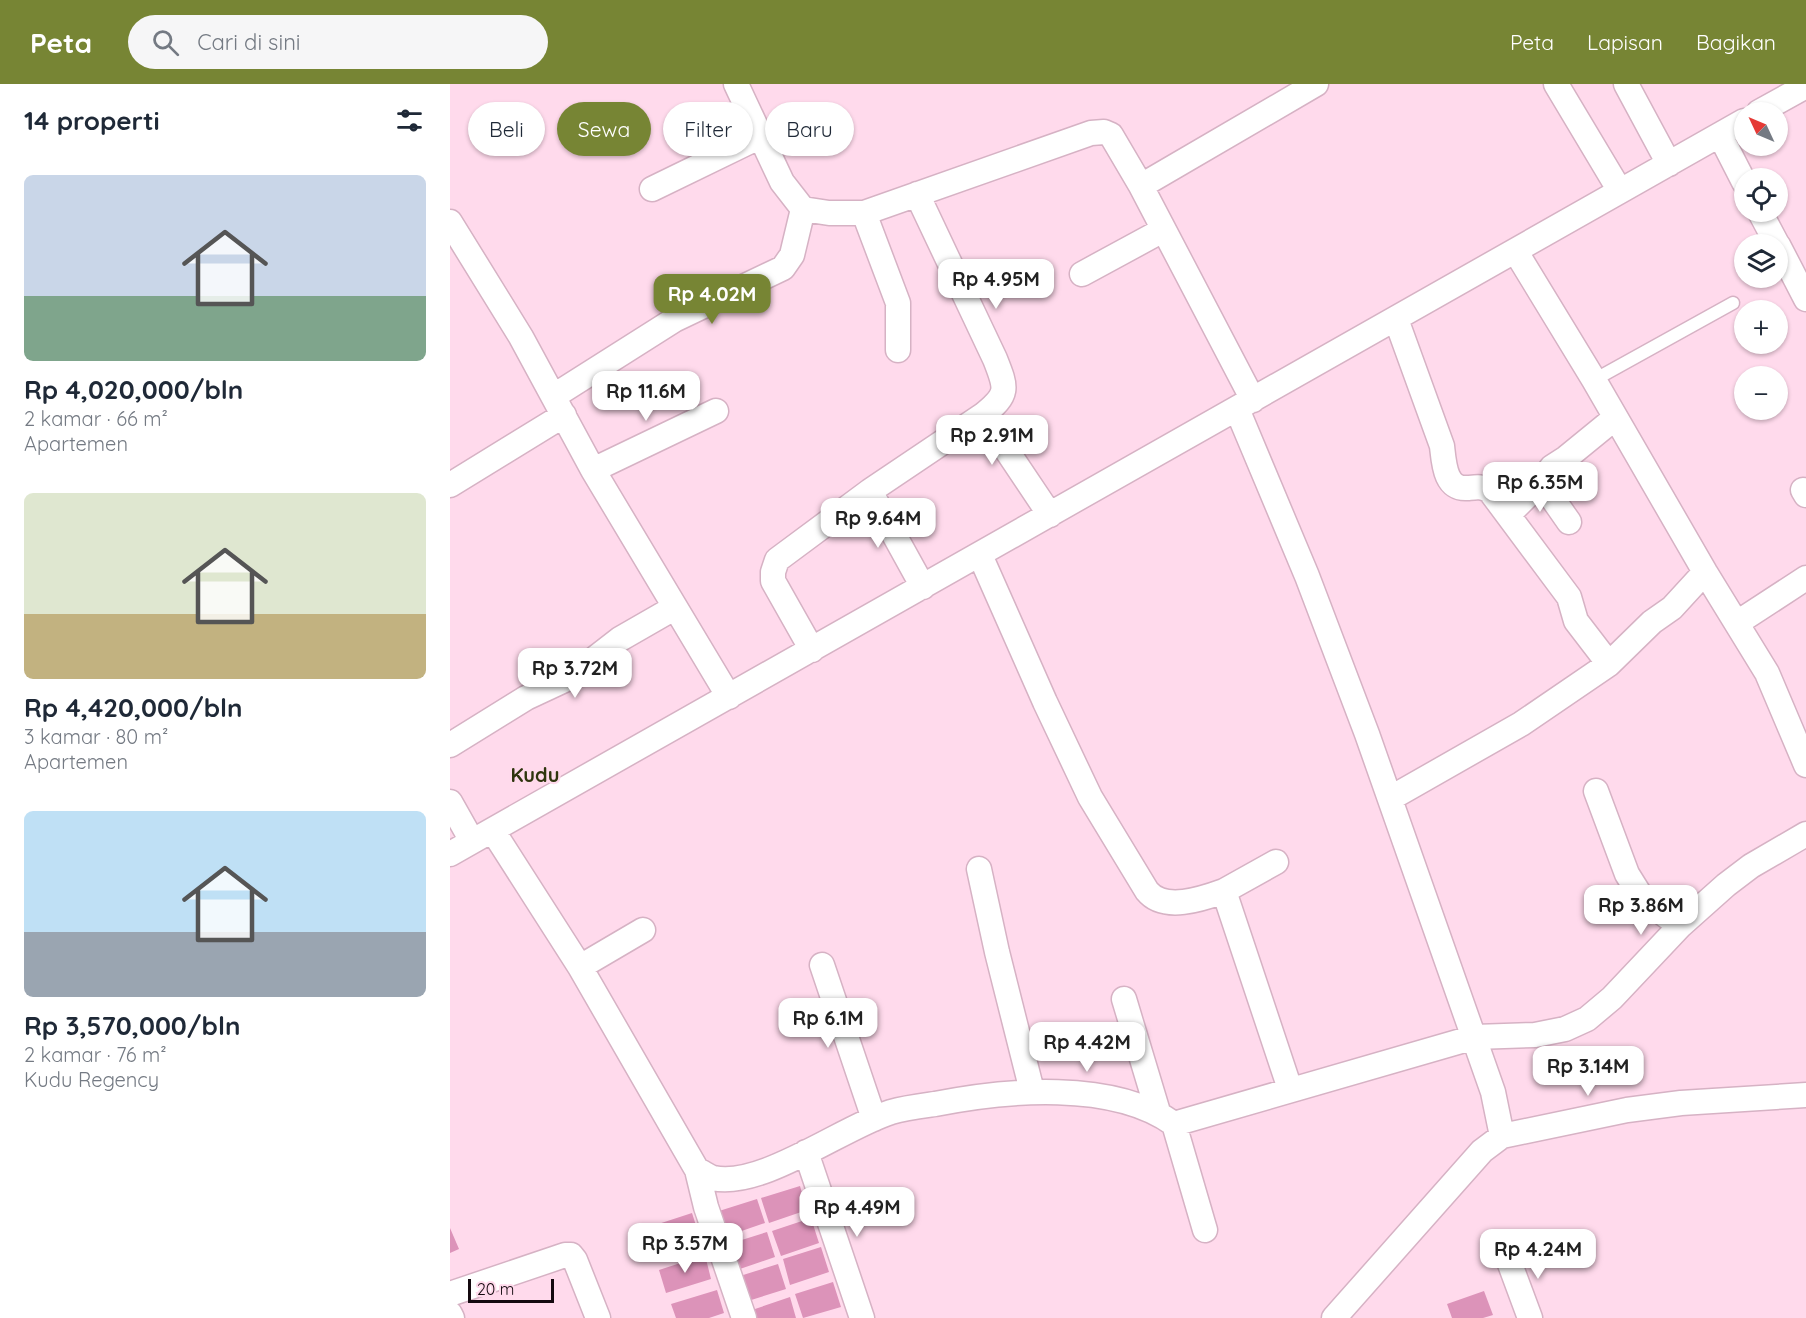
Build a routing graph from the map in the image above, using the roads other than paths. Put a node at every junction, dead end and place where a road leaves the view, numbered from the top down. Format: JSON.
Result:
{"nodes":[{"id":1,"x":736,"y":84,"type":"edge"},
{"id":2,"x":1316,"y":84,"type":"edge"},
{"id":3,"x":1556,"y":84,"type":"edge"},
{"id":4,"x":1626,"y":84,"type":"edge"},
{"id":5,"x":1806,"y":86,"type":"edge"},
{"id":6,"x":1777,"y":102,"type":"edge"},
{"id":7,"x":1734,"y":127,"type":"edge"},
{"id":8,"x":1720,"y":135,"type":"junction"},
{"id":9,"x":761,"y":136,"type":"junction"},
{"id":10,"x":1669,"y":164,"type":"junction"},
{"id":11,"x":1737,"y":168,"type":"edge"},
{"id":12,"x":1141,"y":186,"type":"junction"},
{"id":13,"x":652,"y":189,"type":"dead end"},
{"id":14,"x":1620,"y":191,"type":"junction"},
{"id":15,"x":917,"y":195,"type":"junction"},
{"id":16,"x":803,"y":209,"type":"junction"},
{"id":17,"x":864,"y":213,"type":"junction"},
{"id":18,"x":450,"y":222,"type":"edge"},
{"id":19,"x":1163,"y":230,"type":"junction"},
{"id":20,"x":1516,"y":252,"type":"junction"},
{"id":21,"x":1788,"y":265,"type":"edge"},
{"id":22,"x":1082,"y":274,"type":"dead end"},
{"id":23,"x":1806,"y":299,"type":"edge"},
{"id":24,"x":1733,"y":303,"type":"dead end"},
{"id":25,"x":1396,"y":319,"type":"junction"},
{"id":26,"x":898,"y":350,"type":"dead end"},
{"id":27,"x":1594,"y":380,"type":"junction"},
{"id":28,"x":1245,"y":405,"type":"junction"},
{"id":29,"x":559,"y":406,"type":"junction"},
{"id":30,"x":716,"y":411,"type":"dead end"},
{"id":31,"x":983,"y":415,"type":"junction"},
{"id":32,"x":1615,"y":418,"type":"junction"},
{"id":33,"x":593,"y":470,"type":"junction"},
{"id":34,"x":1541,"y":482,"type":"junction"},
{"id":35,"x":450,"y":485,"type":"edge"},
{"id":36,"x":870,"y":491,"type":"junction"},
{"id":37,"x":1509,"y":514,"type":"junction"},
{"id":38,"x":1050,"y":515,"type":"junction"},
{"id":39,"x":1569,"y":522,"type":"dead end"},
{"id":40,"x":980,"y":555,"type":"junction"},
{"id":41,"x":1705,"y":572,"type":"junction"},
{"id":42,"x":1806,"y":578,"type":"edge"},
{"id":43,"x":923,"y":587,"type":"junction"},
{"id":44,"x":674,"y":608,"type":"junction"},
{"id":45,"x":1737,"y":622,"type":"junction"},
{"id":46,"x":812,"y":650,"type":"junction"},
{"id":47,"x":1609,"y":664,"type":"junction"},
{"id":48,"x":729,"y":697,"type":"junction"},
{"id":49,"x":450,"y":745,"type":"edge"},
{"id":50,"x":1806,"y":765,"type":"edge"},
{"id":51,"x":1596,"y":791,"type":"dead end"},
{"id":52,"x":1391,"y":798,"type":"junction"},
{"id":53,"x":450,"y":802,"type":"edge"},
{"id":54,"x":1806,"y":834,"type":"edge"},
{"id":55,"x":482,"y":836,"type":"junction"},
{"id":56,"x":450,"y":854,"type":"edge"},
{"id":57,"x":1276,"y":862,"type":"dead end"},
{"id":58,"x":979,"y":869,"type":"dead end"},
{"id":59,"x":1224,"y":891,"type":"junction"},
{"id":60,"x":1680,"y":926,"type":"junction"},
{"id":61,"x":643,"y":930,"type":"dead end"},
{"id":62,"x":822,"y":965,"type":"dead end"},
{"id":63,"x":580,"y":967,"type":"junction"},
{"id":64,"x":1124,"y":999,"type":"dead end"},
{"id":65,"x":1474,"y":1037,"type":"junction"},
{"id":66,"x":1290,"y":1089,"type":"junction"},
{"id":67,"x":1032,"y":1092,"type":"junction"},
{"id":68,"x":1806,"y":1095,"type":"edge"},
{"id":69,"x":1166,"y":1118,"type":"junction"},
{"id":70,"x":874,"y":1119,"type":"junction"},
{"id":71,"x":1502,"y":1136,"type":"junction"},
{"id":72,"x":806,"y":1152,"type":"junction"},
{"id":73,"x":697,"y":1170,"type":"junction"},
{"id":74,"x":1205,"y":1230,"type":"dead end"},
{"id":75,"x":1507,"y":1256,"type":"dead end"},
{"id":76,"x":450,"y":1294,"type":"edge"},
{"id":77,"x":450,"y":1314,"type":"edge"},
{"id":78,"x":452,"y":1318,"type":"edge"},
{"id":79,"x":598,"y":1318,"type":"edge"},
{"id":80,"x":744,"y":1318,"type":"edge"},
{"id":81,"x":862,"y":1318,"type":"edge"},
{"id":82,"x":1334,"y":1318,"type":"edge"},
{"id":83,"x":1530,"y":1318,"type":"edge"}],
"edges":[{"from":1,"to":9,"type":"street"},
{"from":2,"to":12,"type":"street"},
{"from":3,"to":14,"type":"street"},
{"from":4,"to":10,"type":"street"},
{"from":5,"to":6,"type":"street"},
{"from":7,"to":8,"type":"street"},
{"from":8,"to":10,"type":"street"},
{"from":8,"to":11,"type":"street"},
{"from":9,"to":13,"type":"street"},
{"from":9,"to":16,"type":"street"},
{"from":10,"to":14,"type":"street"},
{"from":12,"to":15,"type":"street"},
{"from":12,"to":19,"type":"street"},
{"from":14,"to":20,"type":"street"},
{"from":15,"to":17,"type":"street"},
{"from":15,"to":31,"type":"street"},
{"from":16,"to":17,"type":"street"},
{"from":16,"to":29,"type":"street"},
{"from":17,"to":26,"type":"street"},
{"from":18,"to":29,"type":"street"},
{"from":19,"to":22,"type":"street"},
{"from":19,"to":28,"type":"street"},
{"from":20,"to":25,"type":"street"},
{"from":20,"to":27,"type":"street"},
{"from":21,"to":23,"type":"street"},
{"from":24,"to":27,"type":"lane"},
{"from":25,"to":28,"type":"street"},
{"from":25,"to":37,"type":"street"},
{"from":27,"to":32,"type":"street"},
{"from":28,"to":38,"type":"street"},
{"from":28,"to":52,"type":"street"},
{"from":29,"to":33,"type":"street"},
{"from":29,"to":35,"type":"street"},
{"from":30,"to":33,"type":"street"},
{"from":31,"to":36,"type":"street"},
{"from":31,"to":38,"type":"street"},
{"from":32,"to":34,"type":"street"},
{"from":32,"to":41,"type":"street"},
{"from":33,"to":44,"type":"street"},
{"from":34,"to":37,"type":"street"},
{"from":34,"to":39,"type":"street"},
{"from":36,"to":43,"type":"street"},
{"from":36,"to":46,"type":"street"},
{"from":37,"to":47,"type":"street"},
{"from":38,"to":40,"type":"street"},
{"from":40,"to":43,"type":"street"},
{"from":40,"to":59,"type":"street"},
{"from":41,"to":45,"type":"street"},
{"from":41,"to":47,"type":"street"},
{"from":42,"to":45,"type":"street"},
{"from":43,"to":46,"type":"street"},
{"from":44,"to":48,"type":"street"},
{"from":44,"to":49,"type":"street"},
{"from":45,"to":50,"type":"street"},
{"from":46,"to":48,"type":"street"},
{"from":47,"to":52,"type":"street"},
{"from":48,"to":55,"type":"street"},
{"from":51,"to":60,"type":"street"},
{"from":52,"to":65,"type":"street"},
{"from":53,"to":55,"type":"street"},
{"from":54,"to":60,"type":"street"},
{"from":55,"to":56,"type":"street"},
{"from":55,"to":63,"type":"street"},
{"from":57,"to":59,"type":"street"},
{"from":58,"to":67,"type":"street"},
{"from":59,"to":66,"type":"street"},
{"from":60,"to":65,"type":"street"},
{"from":61,"to":63,"type":"street"},
{"from":62,"to":70,"type":"street"},
{"from":63,"to":73,"type":"street"},
{"from":64,"to":69,"type":"street"},
{"from":65,"to":66,"type":"street"},
{"from":65,"to":71,"type":"street"},
{"from":66,"to":69,"type":"street"},
{"from":67,"to":69,"type":"street"},
{"from":67,"to":70,"type":"street"},
{"from":68,"to":71,"type":"street"},
{"from":69,"to":74,"type":"street"},
{"from":70,"to":72,"type":"street"},
{"from":71,"to":82,"type":"street"},
{"from":72,"to":73,"type":"street"},
{"from":72,"to":81,"type":"street"},
{"from":73,"to":80,"type":"street"},
{"from":75,"to":83,"type":"street"},
{"from":76,"to":79,"type":"street"},
{"from":77,"to":78,"type":"street"}]}
